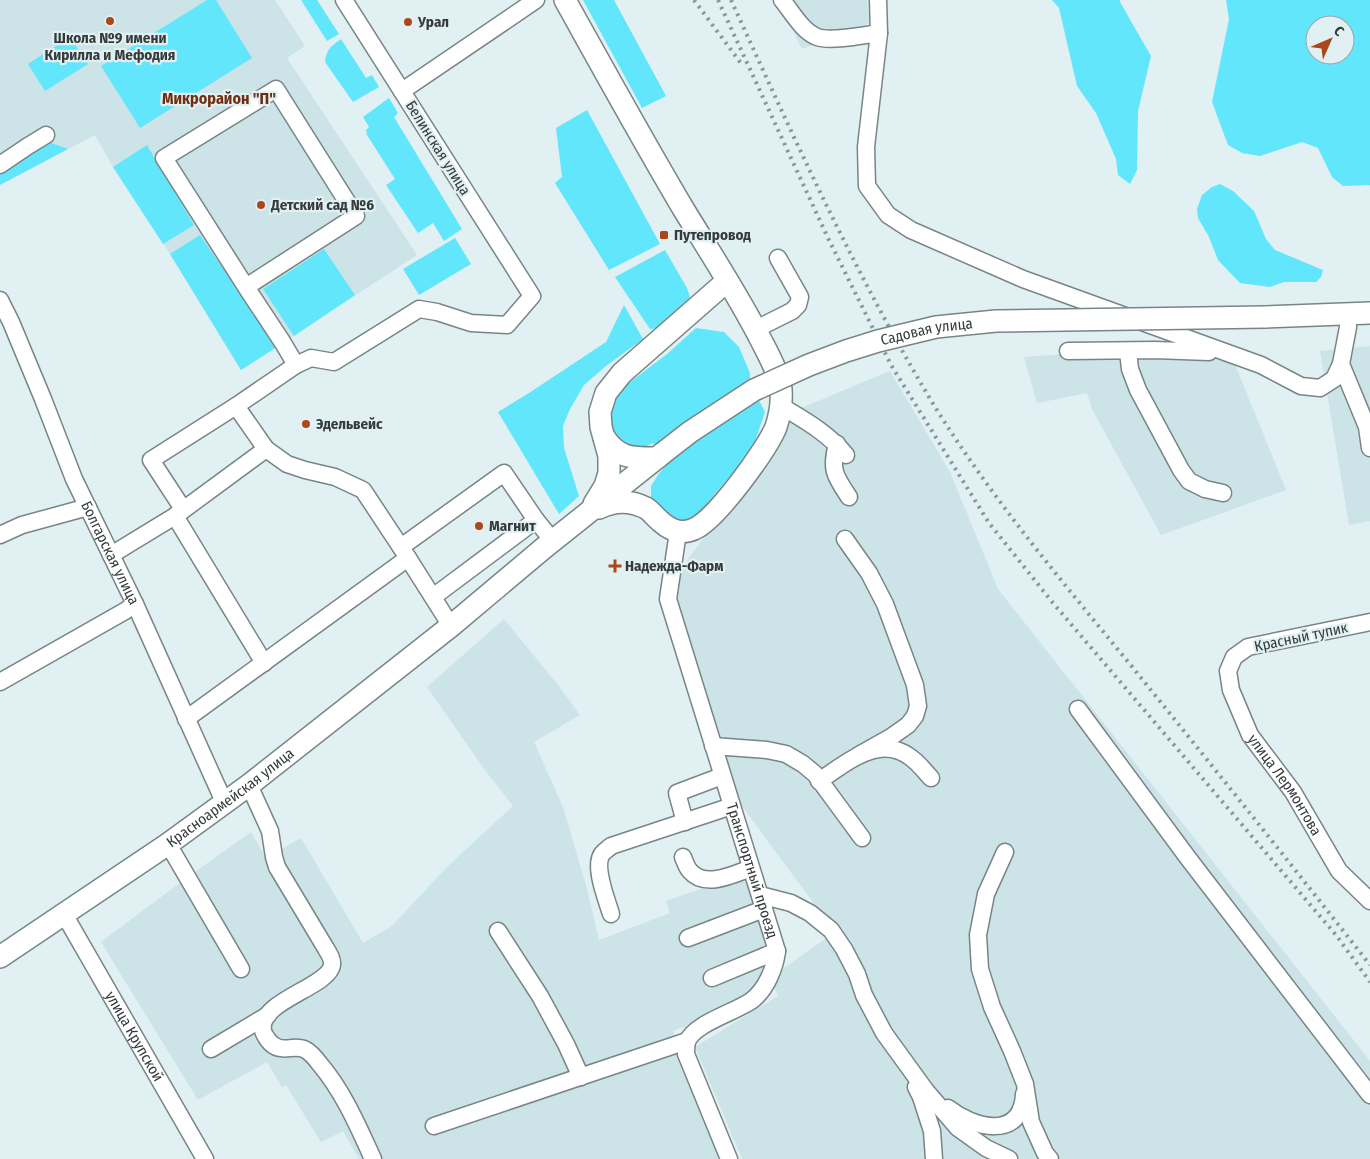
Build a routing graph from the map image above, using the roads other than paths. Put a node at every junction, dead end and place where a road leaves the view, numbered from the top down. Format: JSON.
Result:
{"nodes":[{"id":1,"x":344,"y":0,"type":"edge"},
{"id":2,"x":536,"y":0,"type":"edge"},
{"id":3,"x":565,"y":0,"type":"edge"},
{"id":4,"x":782,"y":0,"type":"edge"},
{"id":5,"x":878,"y":0,"type":"edge"},
{"id":6,"x":879,"y":33,"type":"junction"},
{"id":7,"x":402,"y":91,"type":"junction"},
{"id":8,"x":46,"y":135,"type":"dead end"},
{"id":9,"x":0,"y":165,"type":"edge"},
{"id":10,"x":778,"y":258,"type":"dead end"},
{"id":11,"x":727,"y":281,"type":"junction"},
{"id":12,"x":246,"y":287,"type":"junction"},
{"id":13,"x":0,"y":300,"type":"edge"},
{"id":14,"x":1370,"y":313,"type":"edge"},
{"id":15,"x":1348,"y":314,"type":"junction"},
{"id":16,"x":756,"y":329,"type":"junction"},
{"id":17,"x":1068,"y":351,"type":"dead end"},
{"id":18,"x":1128,"y":351,"type":"junction"},
{"id":19,"x":1224,"y":353,"type":"junction"},
{"id":20,"x":1341,"y":364,"type":"junction"},
{"id":21,"x":296,"y":366,"type":"junction"},
{"id":22,"x":236,"y":406,"type":"junction"},
{"id":23,"x":781,"y":406,"type":"junction"},
{"id":24,"x":604,"y":437,"type":"junction"},
{"id":25,"x":1370,"y":448,"type":"edge"},
{"id":26,"x":266,"y":449,"type":"junction"},
{"id":27,"x":660,"y":456,"type":"junction"},
{"id":28,"x":1223,"y":493,"type":"dead end"},
{"id":29,"x":849,"y":497,"type":"dead end"},
{"id":30,"x":88,"y":507,"type":"junction"},
{"id":31,"x":647,"y":509,"type":"junction"},
{"id":32,"x":179,"y":512,"type":"junction"},
{"id":33,"x":588,"y":513,"type":"junction"},
{"id":34,"x":536,"y":520,"type":"junction"},
{"id":35,"x":678,"y":532,"type":"junction"},
{"id":36,"x":0,"y":535,"type":"edge"},
{"id":37,"x":845,"y":539,"type":"dead end"},
{"id":38,"x":549,"y":544,"type":"junction"},
{"id":39,"x":405,"y":553,"type":"junction"},
{"id":40,"x":111,"y":555,"type":"junction"},
{"id":41,"x":433,"y":597,"type":"junction"},
{"id":42,"x":135,"y":604,"type":"junction"},
{"id":43,"x":1370,"y":622,"type":"edge"},
{"id":44,"x":451,"y":626,"type":"junction"},
{"id":45,"x":1234,"y":657,"type":"joint"},
{"id":46,"x":264,"y":663,"type":"junction"},
{"id":47,"x":0,"y":682,"type":"edge"},
{"id":48,"x":1078,"y":709,"type":"dead end"},
{"id":49,"x":186,"y":719,"type":"junction"},
{"id":50,"x":713,"y":746,"type":"junction"},
{"id":51,"x":859,"y":755,"type":"junction"},
{"id":52,"x":721,"y":773,"type":"junction"},
{"id":53,"x":931,"y":778,"type":"dead end"},
{"id":54,"x":819,"y":780,"type":"junction"},
{"id":55,"x":249,"y":785,"type":"junction"},
{"id":56,"x":225,"y":804,"type":"junction"},
{"id":57,"x":732,"y":806,"type":"junction"},
{"id":58,"x":685,"y":822,"type":"junction"},
{"id":59,"x":862,"y":838,"type":"dead end"},
{"id":60,"x":168,"y":844,"type":"junction"},
{"id":61,"x":1005,"y":852,"type":"dead end"},
{"id":62,"x":683,"y":857,"type":"dead end"},
{"id":63,"x":751,"y":868,"type":"junction"},
{"id":64,"x":1370,"y":901,"type":"edge"},
{"id":65,"x":762,"y":902,"type":"junction"},
{"id":66,"x":64,"y":914,"type":"junction"},
{"id":67,"x":611,"y":914,"type":"dead end"},
{"id":68,"x":498,"y":930,"type":"dead end"},
{"id":69,"x":688,"y":938,"type":"dead end"},
{"id":70,"x":777,"y":950,"type":"junction"},
{"id":71,"x":0,"y":957,"type":"edge"},
{"id":72,"x":242,"y":969,"type":"dead end"},
{"id":73,"x":712,"y":978,"type":"dead end"},
{"id":74,"x":268,"y":1015,"type":"junction"},
{"id":75,"x":687,"y":1041,"type":"junction"},
{"id":76,"x":211,"y":1049,"type":"dead end"},
{"id":77,"x":904,"y":1061,"type":"junction"},
{"id":78,"x":581,"y":1077,"type":"junction"},
{"id":79,"x":1024,"y":1084,"type":"junction"},
{"id":80,"x":926,"y":1091,"type":"junction"},
{"id":81,"x":1370,"y":1096,"type":"edge"},
{"id":82,"x":434,"y":1126,"type":"dead end"},
{"id":83,"x":205,"y":1159,"type":"edge"},
{"id":84,"x":374,"y":1159,"type":"edge"},
{"id":85,"x":729,"y":1159,"type":"edge"},
{"id":86,"x":934,"y":1159,"type":"edge"},
{"id":87,"x":1009,"y":1159,"type":"edge"},
{"id":88,"x":1050,"y":1159,"type":"edge"}],
"edges":[{"from":1,"to":7,"type":"street","name":"Белинская улица"},
{"from":2,"to":7,"type":"street"},
{"from":3,"to":11,"type":"main road"},
{"from":4,"to":6,"type":"street"},
{"from":5,"to":6,"type":"street"},
{"from":6,"to":19,"type":"street"},
{"from":7,"to":21,"type":"street","name":"Белинская улица"},
{"from":8,"to":9,"type":"street"},
{"from":10,"to":16,"type":"street"},
{"from":11,"to":16,"type":"main road"},
{"from":11,"to":24,"type":"main road"},
{"from":12,"to":12,"type":"street"},
{"from":12,"to":21,"type":"street"},
{"from":13,"to":30,"type":"street","name":"Болгарская улица"},
{"from":14,"to":15,"type":"main road","name":"Садовая улица"},
{"from":15,"to":20,"type":"street"},
{"from":15,"to":27,"type":"main road","name":"Садовая улица","bridge":true},
{"from":16,"to":23,"type":"main road"},
{"from":17,"to":18,"type":"street"},
{"from":18,"to":19,"type":"street"},
{"from":18,"to":28,"type":"street"},
{"from":19,"to":20,"type":"street"},
{"from":20,"to":25,"type":"street"},
{"from":21,"to":22,"type":"street"},
{"from":22,"to":26,"type":"street"},
{"from":22,"to":32,"type":"street"},
{"from":23,"to":29,"type":"street"},
{"from":23,"to":35,"type":"main road"},
{"from":24,"to":27,"type":"main road"},
{"from":24,"to":33,"type":"main road"},
{"from":26,"to":32,"type":"street"},
{"from":26,"to":39,"type":"street"},
{"from":27,"to":31,"type":"main road"},
{"from":27,"to":33,"type":"main road","name":"Садовая улица"},
{"from":30,"to":36,"type":"street"},
{"from":30,"to":40,"type":"street","name":"Болгарская улица"},
{"from":31,"to":33,"type":"main road"},
{"from":31,"to":35,"type":"main road"},
{"from":32,"to":40,"type":"street"},
{"from":32,"to":46,"type":"street"},
{"from":33,"to":38,"type":"main road","name":"Садовая улица"},
{"from":34,"to":38,"type":"street"},
{"from":34,"to":39,"type":"street"},
{"from":34,"to":41,"type":"street"},
{"from":35,"to":50,"type":"street","name":"Транспортный проезд"},
{"from":37,"to":51,"type":"street"},
{"from":38,"to":44,"type":"main road","name":"Красноармейская улица"},
{"from":39,"to":41,"type":"street"},
{"from":39,"to":46,"type":"street"},
{"from":40,"to":42,"type":"street","name":"Болгарская улица"},
{"from":41,"to":44,"type":"street"},
{"from":42,"to":47,"type":"street"},
{"from":42,"to":49,"type":"street","name":"Болгарская улица"},
{"from":43,"to":45,"type":"street","name":"Красный тупик"},
{"from":44,"to":55,"type":"main road","name":"Красноармейская улица"},
{"from":45,"to":64,"type":"street","name":"улица Лермонтова"},
{"from":46,"to":49,"type":"street"},
{"from":48,"to":81,"type":"street"},
{"from":49,"to":56,"type":"street","name":"Болгарская улица"},
{"from":50,"to":52,"type":"street","name":"Транспортный проезд"},
{"from":50,"to":54,"type":"street"},
{"from":51,"to":53,"type":"street"},
{"from":51,"to":54,"type":"street"},
{"from":52,"to":57,"type":"street","name":"Транспортный проезд"},
{"from":52,"to":58,"type":"street"},
{"from":54,"to":59,"type":"street"},
{"from":55,"to":56,"type":"main road","name":"Красноармейская улица"},
{"from":55,"to":74,"type":"street"},
{"from":56,"to":60,"type":"main road","name":"Красноармейская улица"},
{"from":57,"to":58,"type":"street"},
{"from":57,"to":63,"type":"street","name":"Транспортный проезд"},
{"from":58,"to":67,"type":"street"},
{"from":60,"to":66,"type":"main road","name":"Красноармейская улица"},
{"from":60,"to":72,"type":"street"},
{"from":61,"to":79,"type":"street"},
{"from":62,"to":63,"type":"street"},
{"from":63,"to":65,"type":"street","name":"Транспортный проезд"},
{"from":65,"to":69,"type":"street"},
{"from":65,"to":70,"type":"street","name":"Транспортный проезд"},
{"from":65,"to":77,"type":"street"},
{"from":66,"to":71,"type":"main road","name":"Красноармейская улица"},
{"from":66,"to":83,"type":"street","name":"улица Крупской"},
{"from":68,"to":78,"type":"street"},
{"from":70,"to":73,"type":"street"},
{"from":70,"to":75,"type":"street","name":"Транспортный проезд"},
{"from":74,"to":76,"type":"street"},
{"from":74,"to":84,"type":"street"},
{"from":75,"to":78,"type":"street"},
{"from":75,"to":85,"type":"street"},
{"from":77,"to":80,"type":"street"},
{"from":77,"to":86,"type":"street"},
{"from":78,"to":82,"type":"street"},
{"from":79,"to":80,"type":"street"},
{"from":79,"to":88,"type":"street"},
{"from":80,"to":87,"type":"street"}]}
